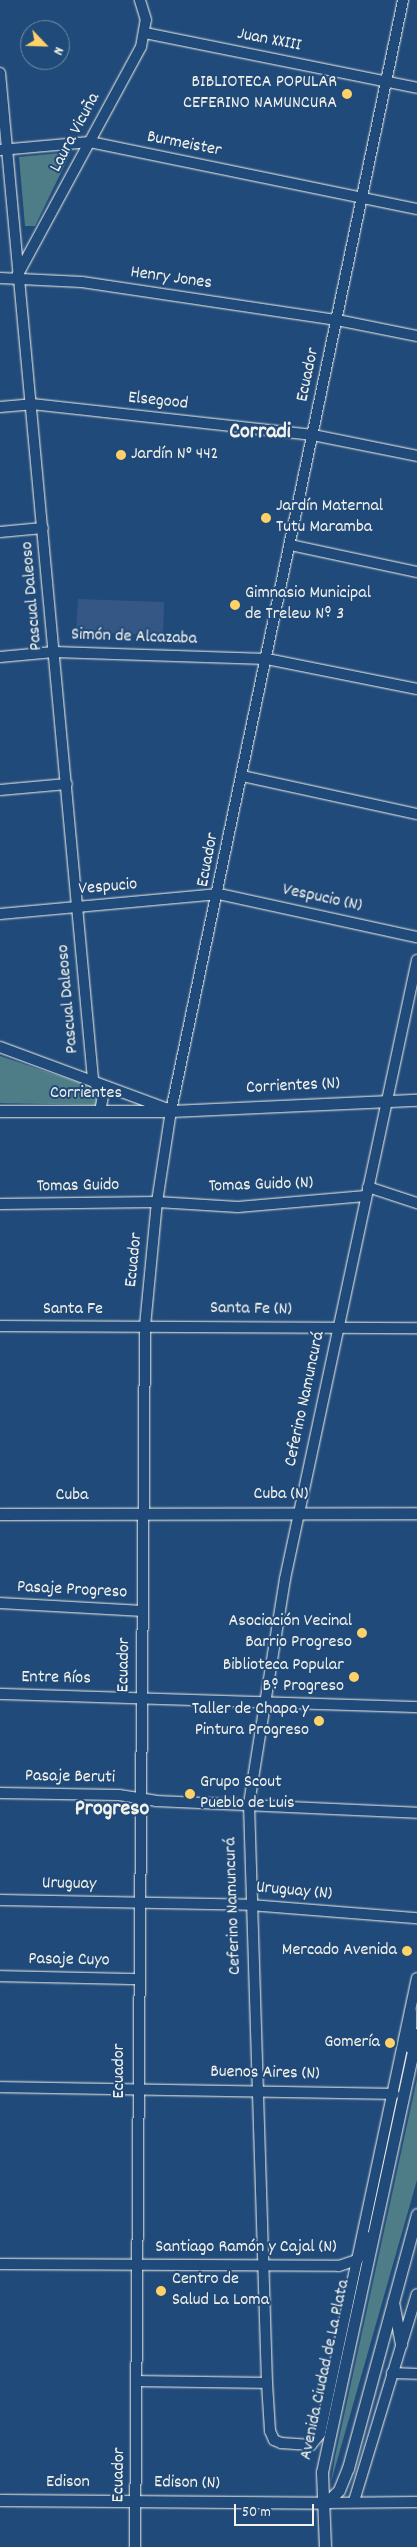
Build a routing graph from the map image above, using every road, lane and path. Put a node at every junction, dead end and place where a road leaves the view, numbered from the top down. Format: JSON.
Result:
{"nodes":[{"id":1,"x":140,"y":0,"type":"edge"},
{"id":2,"x":403,"y":0,"type":"edge"},
{"id":3,"x":145,"y":33,"type":"junction"},
{"id":4,"x":0,"y":73,"type":"edge"},
{"id":5,"x":386,"y":82,"type":"junction"},
{"id":6,"x":417,"y":88,"type":"edge"},
{"id":7,"x":90,"y":142,"type":"junction"},
{"id":8,"x":3,"y":150,"type":"edge"},
{"id":9,"x":361,"y":197,"type":"junction"},
{"id":10,"x":417,"y":209,"type":"edge"},
{"id":11,"x":17,"y":276,"type":"junction"},
{"id":12,"x":0,"y":278,"type":"edge"},
{"id":13,"x":337,"y":320,"type":"junction"},
{"id":14,"x":417,"y":336,"type":"edge"},
{"id":15,"x":32,"y":404,"type":"junction"},
{"id":16,"x":0,"y":407,"type":"edge"},
{"id":17,"x":313,"y":435,"type":"junction"},
{"id":18,"x":417,"y":456,"type":"edge"},
{"id":19,"x":44,"y":528,"type":"junction"},
{"id":20,"x":0,"y":532,"type":"edge"},
{"id":21,"x":290,"y":545,"type":"junction"},
{"id":22,"x":417,"y":572,"type":"edge"},
{"id":23,"x":54,"y":652,"type":"junction"},
{"id":24,"x":0,"y":657,"type":"edge"},
{"id":25,"x":266,"y":658,"type":"junction"},
{"id":26,"x":417,"y":689,"type":"edge"},
{"id":27,"x":242,"y":776,"type":"junction"},
{"id":28,"x":67,"y":784,"type":"junction"},
{"id":29,"x":0,"y":790,"type":"edge"},
{"id":30,"x":417,"y":814,"type":"edge"},
{"id":31,"x":219,"y":894,"type":"junction"},
{"id":32,"x":76,"y":907,"type":"junction"},
{"id":33,"x":0,"y":914,"type":"edge"},
{"id":34,"x":417,"y":937,"type":"edge"},
{"id":35,"x":417,"y":960,"type":"edge"},
{"id":36,"x":0,"y":1047,"type":"edge"},
{"id":37,"x":93,"y":1080,"type":"junction"},
{"id":38,"x":387,"y":1100,"type":"junction"},
{"id":39,"x":417,"y":1100,"type":"edge"},
{"id":40,"x":0,"y":1111,"type":"edge"},
{"id":41,"x":100,"y":1111,"type":"junction"},
{"id":42,"x":171,"y":1111,"type":"junction"},
{"id":43,"x":367,"y":1192,"type":"junction"},
{"id":44,"x":157,"y":1202,"type":"junction"},
{"id":45,"x":417,"y":1203,"type":"edge"},
{"id":46,"x":0,"y":1204,"type":"edge"},
{"id":47,"x":0,"y":1326,"type":"edge"},
{"id":48,"x":145,"y":1326,"type":"junction"},
{"id":49,"x":338,"y":1328,"type":"junction"},
{"id":50,"x":417,"y":1328,"type":"edge"},
{"id":51,"x":144,"y":1513,"type":"junction"},
{"id":52,"x":299,"y":1513,"type":"junction"},
{"id":53,"x":0,"y":1514,"type":"edge"},
{"id":54,"x":417,"y":1514,"type":"edge"},
{"id":55,"x":0,"y":1603,"type":"edge"},
{"id":56,"x":143,"y":1612,"type":"junction"},
{"id":57,"x":0,"y":1694,"type":"edge"},
{"id":58,"x":141,"y":1697,"type":"junction"},
{"id":59,"x":262,"y":1701,"type":"junction"},
{"id":60,"x":417,"y":1707,"type":"edge"},
{"id":61,"x":0,"y":1793,"type":"edge"},
{"id":62,"x":138,"y":1798,"type":"junction"},
{"id":63,"x":249,"y":1804,"type":"junction"},
{"id":64,"x":417,"y":1813,"type":"edge"},
{"id":65,"x":0,"y":1900,"type":"edge"},
{"id":66,"x":138,"y":1902,"type":"junction"},
{"id":67,"x":250,"y":1905,"type":"junction"},
{"id":68,"x":417,"y":1918,"type":"edge"},
{"id":69,"x":0,"y":1976,"type":"edge"},
{"id":70,"x":417,"y":1978,"type":"edge"},
{"id":71,"x":137,"y":1979,"type":"junction"},
{"id":72,"x":410,"y":2011,"type":"junction"},
{"id":73,"x":417,"y":2034,"type":"edge"},
{"id":74,"x":410,"y":2057,"type":"junction"},
{"id":75,"x":0,"y":2087,"type":"edge"},
{"id":76,"x":136,"y":2088,"type":"junction"},
{"id":77,"x":257,"y":2090,"type":"junction"},
{"id":78,"x":394,"y":2094,"type":"junction"},
{"id":79,"x":417,"y":2214,"type":"edge"},
{"id":80,"x":374,"y":2227,"type":"junction"},
{"id":81,"x":356,"y":2260,"type":"junction"},
{"id":82,"x":0,"y":2264,"type":"edge"},
{"id":83,"x":135,"y":2264,"type":"junction"},
{"id":84,"x":263,"y":2265,"type":"junction"},
{"id":85,"x":417,"y":2294,"type":"edge"},
{"id":86,"x":393,"y":2299,"type":"junction"},
{"id":87,"x":402,"y":2344,"type":"junction"},
{"id":88,"x":392,"y":2373,"type":"junction"},
{"id":89,"x":417,"y":2374,"type":"edge"},
{"id":90,"x":138,"y":2382,"type":"junction"},
{"id":91,"x":266,"y":2383,"type":"junction"},
{"id":92,"x":281,"y":2443,"type":"joint"},
{"id":93,"x":0,"y":2500,"type":"edge"},
{"id":94,"x":354,"y":2500,"type":"junction"},
{"id":95,"x":136,"y":2501,"type":"junction"},
{"id":96,"x":417,"y":2502,"type":"edge"},
{"id":97,"x":326,"y":2503,"type":"junction"},
{"id":98,"x":135,"y":2547,"type":"edge"},
{"id":99,"x":325,"y":2547,"type":"edge"}],
"edges":[{"from":1,"to":3,"type":"street"},
{"from":2,"to":5,"type":"street","name":"Ecuador"},
{"from":3,"to":5,"type":"street","name":"Juan XXIII"},
{"from":3,"to":7,"type":"street","name":"Laura Vicuña"},
{"from":4,"to":8,"type":"street","name":"Pascual Daleoso"},
{"from":5,"to":6,"type":"street","name":"Juan XXIII"},
{"from":5,"to":9,"type":"street","name":"Ecuador"},
{"from":7,"to":8,"type":"street","name":"Burmeister"},
{"from":7,"to":9,"type":"street","name":"Burmeister"},
{"from":7,"to":11,"type":"street","name":"Laura Vicuña"},
{"from":8,"to":11,"type":"street","name":"Pascual Daleoso"},
{"from":9,"to":10,"type":"street","name":"Burmeister"},
{"from":9,"to":13,"type":"street","name":"Ecuador"},
{"from":11,"to":12,"type":"street","name":"Henry Jones"},
{"from":11,"to":13,"type":"street","name":"Henry Jones"},
{"from":11,"to":15,"type":"street","name":"Pascual Daleoso"},
{"from":13,"to":14,"type":"street","name":"Henry Jones"},
{"from":13,"to":17,"type":"street","name":"Ecuador"},
{"from":15,"to":16,"type":"street","name":"Elsegood"},
{"from":15,"to":17,"type":"street","name":"Elsegood"},
{"from":15,"to":19,"type":"street","name":"Pascual Daleoso"},
{"from":17,"to":18,"type":"street","name":"Elsegood"},
{"from":17,"to":21,"type":"street","name":"Ecuador"},
{"from":19,"to":20,"type":"street"},
{"from":19,"to":23,"type":"street","name":"Pascual Daleoso"},
{"from":21,"to":22,"type":"street"},
{"from":21,"to":25,"type":"street","name":"Ecuador"},
{"from":23,"to":24,"type":"street","name":"Simón de Alcazaba"},
{"from":23,"to":25,"type":"street","name":"Simón de Alcazaba"},
{"from":23,"to":28,"type":"street","name":"Pascual Daleoso"},
{"from":25,"to":26,"type":"street","name":"Simón de Alcazaba"},
{"from":25,"to":27,"type":"street","name":"Ecuador"},
{"from":27,"to":30,"type":"street"},
{"from":27,"to":31,"type":"street","name":"Ecuador"},
{"from":28,"to":29,"type":"street"},
{"from":28,"to":32,"type":"street","name":"Pascual Daleoso"},
{"from":31,"to":32,"type":"street","name":"Vespucio"},
{"from":31,"to":34,"type":"street","name":"Vespucio (N)"},
{"from":31,"to":42,"type":"street","name":"Ecuador"},
{"from":32,"to":33,"type":"street","name":"Vespucio"},
{"from":32,"to":37,"type":"street","name":"Pascual Daleoso"},
{"from":35,"to":38,"type":"street","name":"Ceferino Namuncurá"},
{"from":36,"to":37,"type":"street"},
{"from":37,"to":41,"type":"street","name":"Pascual Daleoso"},
{"from":37,"to":42,"type":"street"},
{"from":38,"to":39,"type":"street","name":"Corrientes (N)"},
{"from":38,"to":42,"type":"street","name":"Corrientes (N)"},
{"from":38,"to":43,"type":"street","name":"Ceferino Namuncurá"},
{"from":40,"to":41,"type":"street","name":"Corrientes"},
{"from":41,"to":42,"type":"street","name":"Corrientes"},
{"from":42,"to":44,"type":"street","name":"Ecuador"},
{"from":43,"to":44,"type":"street","name":"Tomas Guido (N)"},
{"from":43,"to":45,"type":"street","name":"Tomas Guido (N)"},
{"from":43,"to":49,"type":"street","name":"Ceferino Namuncurá"},
{"from":44,"to":46,"type":"street","name":"Tomas Guido"},
{"from":44,"to":48,"type":"street","name":"Ecuador"},
{"from":47,"to":48,"type":"street","name":"Santa Fe"},
{"from":48,"to":49,"type":"street","name":"Santa Fe (N)"},
{"from":48,"to":51,"type":"street","name":"Ecuador"},
{"from":49,"to":50,"type":"street","name":"Santa Fe (N)"},
{"from":49,"to":52,"type":"street","name":"Ceferino Namuncurá"},
{"from":51,"to":52,"type":"street","name":"Cuba (N)"},
{"from":51,"to":53,"type":"street","name":"Cuba"},
{"from":51,"to":56,"type":"street","name":"Ecuador"},
{"from":52,"to":54,"type":"street","name":"Cuba (N)"},
{"from":52,"to":59,"type":"street","name":"Ceferino Namuncurá"},
{"from":55,"to":56,"type":"street","name":"Pasaje Progreso"},
{"from":56,"to":58,"type":"street","name":"Ecuador"},
{"from":57,"to":58,"type":"street","name":"Entre Ríos"},
{"from":58,"to":59,"type":"street","name":"Entre Ríos"},
{"from":58,"to":62,"type":"street","name":"Ecuador"},
{"from":59,"to":60,"type":"street","name":"Entre Ríos"},
{"from":59,"to":63,"type":"street","name":"Ceferino Namuncurá"},
{"from":61,"to":62,"type":"street","name":"Pasaje Beruti"},
{"from":62,"to":63,"type":"street","name":"Pasaje Beruti"},
{"from":62,"to":66,"type":"street","name":"Ecuador"},
{"from":63,"to":64,"type":"street","name":"Pasaje Beruti"},
{"from":63,"to":67,"type":"street","name":"Ceferino Namuncurá"},
{"from":65,"to":66,"type":"street","name":"Uruguay"},
{"from":66,"to":67,"type":"street","name":"Uruguay (N)"},
{"from":66,"to":71,"type":"street","name":"Ecuador"},
{"from":67,"to":68,"type":"street","name":"Uruguay (N)"},
{"from":67,"to":77,"type":"street","name":"Ceferino Namuncurá"},
{"from":69,"to":71,"type":"street","name":"Pasaje Cuyo"},
{"from":70,"to":72,"type":"street","name":"Avenida Ciudad de La Plata"},
{"from":71,"to":76,"type":"street","name":"Ecuador"},
{"from":72,"to":74,"type":"street"},
{"from":72,"to":78,"type":"street","name":"Avenida Ciudad de La Plata"},
{"from":73,"to":74,"type":"street","name":"Avenida Ciudad de La Plata"},
{"from":74,"to":80,"type":"street","name":"Avenida Ciudad de La Plata"},
{"from":75,"to":76,"type":"street","name":"Buenos Aires (N)"},
{"from":76,"to":77,"type":"street","name":"Buenos Aires (N)"},
{"from":76,"to":83,"type":"street","name":"Ecuador"},
{"from":77,"to":78,"type":"street","name":"Buenos Aires (N)"},
{"from":77,"to":84,"type":"street","name":"Ceferino Namuncurá"},
{"from":78,"to":81,"type":"street","name":"Avenida Ciudad de La Plata"},
{"from":79,"to":86,"type":"street"},
{"from":80,"to":81,"type":"street"},
{"from":80,"to":97,"type":"street","name":"Avenida Ciudad de La Plata"},
{"from":81,"to":84,"type":"street","name":"Santiago Ramón y Cajal (N)"},
{"from":81,"to":92,"type":"street","name":"Avenida Ciudad de La Plata"},
{"from":82,"to":83,"type":"street","name":"Santiago Ramón y Cajal (N)"},
{"from":83,"to":84,"type":"street","name":"Santiago Ramón y Cajal (N)"},
{"from":83,"to":90,"type":"street","name":"Ecuador"},
{"from":84,"to":91,"type":"street","name":"Ceferino Namuncurá"},
{"from":85,"to":87,"type":"street"},
{"from":86,"to":87,"type":"street"},
{"from":86,"to":97,"type":"street"},
{"from":87,"to":88,"type":"street"},
{"from":88,"to":89,"type":"street"},
{"from":88,"to":94,"type":"street"},
{"from":90,"to":91,"type":"street"},
{"from":90,"to":95,"type":"street","name":"Ecuador"},
{"from":91,"to":92,"type":"street","name":"Ceferino Namuncurá"},
{"from":93,"to":95,"type":"street","name":"Edison"},
{"from":94,"to":96,"type":"street","name":"Edison (N)"},
{"from":94,"to":97,"type":"street","name":"Edison (N)"},
{"from":95,"to":97,"type":"street","name":"Edison (N)"},
{"from":95,"to":98,"type":"street","name":"Ecuador"},
{"from":97,"to":99,"type":"street","name":"Avenida Ciudad de La Plata"}]}
